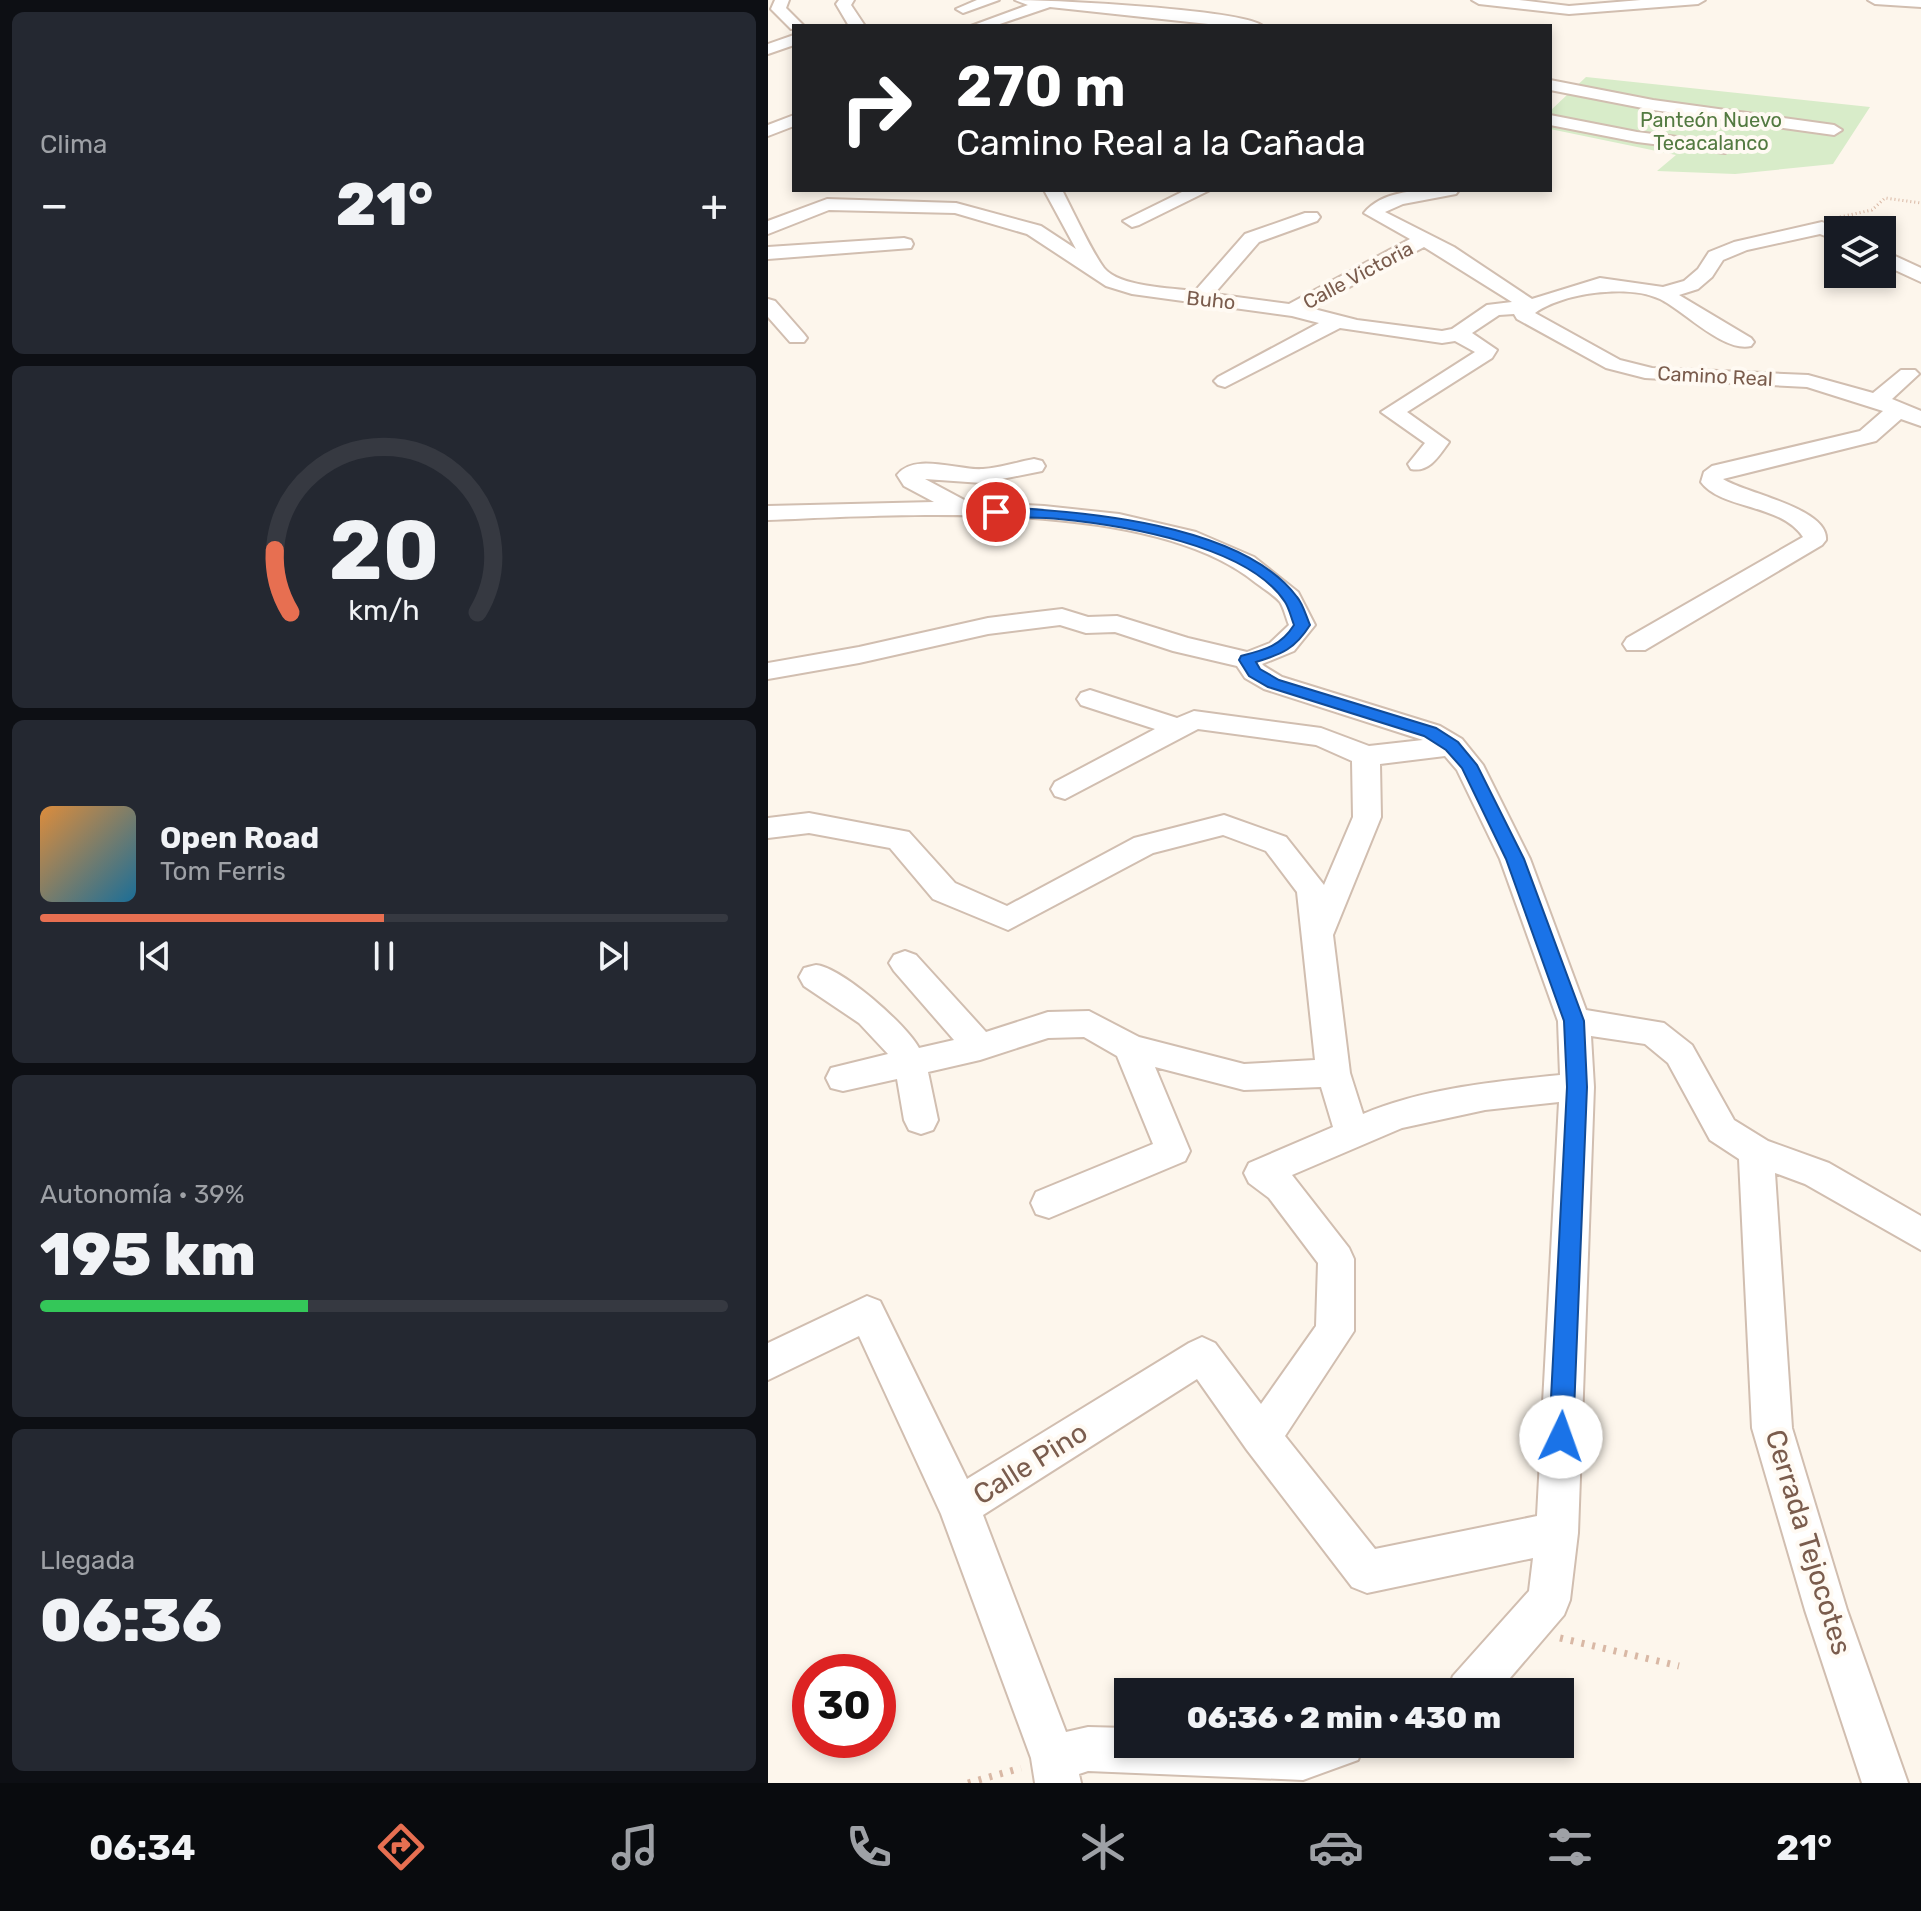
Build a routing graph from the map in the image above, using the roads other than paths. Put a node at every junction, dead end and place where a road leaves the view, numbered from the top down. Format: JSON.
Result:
{"nodes":[{"id":1,"x":782,"y":0,"type":"edge"},
{"id":2,"x":847,"y":0,"type":"edge"},
{"id":3,"x":992,"y":0,"type":"edge"},
{"id":4,"x":1022,"y":0,"type":"edge"},
{"id":5,"x":1479,"y":0,"type":"edge"},
{"id":6,"x":1698,"y":0,"type":"edge"},
{"id":7,"x":1875,"y":0,"type":"edge"},
{"id":8,"x":1198,"y":1,"type":"edge"},
{"id":9,"x":1616,"y":2,"type":"edge"},
{"id":10,"x":1051,"y":3,"type":"edge"},
{"id":11,"x":1921,"y":3,"type":"edge"},
{"id":12,"x":1090,"y":8,"type":"junction"},
{"id":13,"x":963,"y":9,"type":"dead end"},
{"id":14,"x":1180,"y":21,"type":"edge"},
{"id":15,"x":794,"y":24,"type":"edge"},
{"id":16,"x":856,"y":24,"type":"edge"},
{"id":17,"x":985,"y":24,"type":"edge"},
{"id":18,"x":1080,"y":24,"type":"edge"},
{"id":19,"x":1225,"y":24,"type":"edge"},
{"id":20,"x":792,"y":27,"type":"edge"},
{"id":21,"x":768,"y":31,"type":"edge"},
{"id":22,"x":792,"y":41,"type":"edge"},
{"id":23,"x":768,"y":49,"type":"edge"},
{"id":24,"x":792,"y":59,"type":"edge"},
{"id":25,"x":768,"y":65,"type":"edge"},
{"id":26,"x":1552,"y":85,"type":"edge"},
{"id":27,"x":1653,"y":105,"type":"junction"},
{"id":28,"x":792,"y":121,"type":"edge"},
{"id":29,"x":1552,"y":121,"type":"edge"},
{"id":30,"x":1834,"y":130,"type":"dead end"},
{"id":31,"x":768,"y":132,"type":"edge"},
{"id":32,"x":792,"y":140,"type":"edge"},
{"id":33,"x":1632,"y":142,"type":"junction"},
{"id":34,"x":1725,"y":148,"type":"dead end"},
{"id":35,"x":1054,"y":192,"type":"edge"},
{"id":36,"x":1197,"y":192,"type":"edge"},
{"id":37,"x":1373,"y":192,"type":"edge"},
{"id":38,"x":1441,"y":192,"type":"edge"},
{"id":39,"x":827,"y":197,"type":"edge"},
{"id":40,"x":1392,"y":203,"type":"junction"},
{"id":41,"x":1311,"y":217,"type":"dead end"},
{"id":42,"x":1132,"y":221,"type":"dead end"},
{"id":43,"x":768,"y":228,"type":"edge"},
{"id":44,"x":1824,"y":233,"type":"edge"},
{"id":45,"x":1423,"y":240,"type":"junction"},
{"id":46,"x":904,"y":244,"type":"dead end"},
{"id":47,"x":768,"y":253,"type":"edge"},
{"id":48,"x":1896,"y":263,"type":"edge"},
{"id":49,"x":1098,"y":271,"type":"junction"},
{"id":50,"x":1921,"y":276,"type":"edge"},
{"id":51,"x":1664,"y":293,"type":"junction"},
{"id":52,"x":1200,"y":298,"type":"junction"},
{"id":53,"x":1527,"y":307,"type":"junction"},
{"id":54,"x":769,"y":309,"type":"edge"},
{"id":55,"x":1292,"y":310,"type":"junction"},
{"id":56,"x":1337,"y":321,"type":"junction"},
{"id":57,"x":1458,"y":334,"type":"junction"},
{"id":58,"x":797,"y":338,"type":"dead end"},
{"id":59,"x":1744,"y":342,"type":"dead end"},
{"id":60,"x":1908,"y":374,"type":"dead end"},
{"id":61,"x":1225,"y":381,"type":"dead end"},
{"id":62,"x":1899,"y":410,"type":"edge"},
{"id":63,"x":1419,"y":464,"type":"dead end"},
{"id":64,"x":1034,"y":466,"type":"dead end"},
{"id":65,"x":965,"y":510,"type":"junction"},
{"id":66,"x":768,"y":513,"type":"edge"},
{"id":67,"x":1636,"y":644,"type":"dead end"},
{"id":68,"x":1247,"y":660,"type":"junction"},
{"id":69,"x":768,"y":671,"type":"edge"},
{"id":70,"x":1090,"y":699,"type":"dead end"},
{"id":71,"x":1179,"y":728,"type":"junction"},
{"id":72,"x":1452,"y":746,"type":"junction"},
{"id":73,"x":1366,"y":756,"type":"junction"},
{"id":74,"x":1065,"y":789,"type":"dead end"},
{"id":75,"x":768,"y":828,"type":"edge"},
{"id":76,"x":1318,"y":935,"type":"junction"},
{"id":77,"x":905,"y":963,"type":"dead end"},
{"id":78,"x":815,"y":977,"type":"dead end"},
{"id":79,"x":1574,"y":1021,"type":"junction"},
{"id":80,"x":980,"y":1047,"type":"junction"},
{"id":81,"x":1130,"y":1048,"type":"junction"},
{"id":82,"x":909,"y":1063,"type":"junction"},
{"id":83,"x":1333,"y":1073,"type":"junction"},
{"id":84,"x":843,"y":1078,"type":"dead end"},
{"id":85,"x":1577,"y":1087,"type":"junction"},
{"id":86,"x":921,"y":1120,"type":"dead end"},
{"id":87,"x":1352,"y":1134,"type":"junction"},
{"id":88,"x":1756,"y":1152,"type":"junction"},
{"id":89,"x":1049,"y":1203,"type":"dead end"},
{"id":90,"x":1921,"y":1234,"type":"edge"},
{"id":91,"x":768,"y":1362,"type":"edge"},
{"id":92,"x":1261,"y":1437,"type":"junction"},
{"id":93,"x":959,"y":1507,"type":"junction"},
{"id":94,"x":1557,"y":1533,"type":"junction"},
{"id":95,"x":1481,"y":1678,"type":"edge"},
{"id":96,"x":1114,"y":1750,"type":"edge"},
{"id":97,"x":1056,"y":1771,"type":"edge"},
{"id":98,"x":1885,"y":1783,"type":"edge"}],
"edges":[{"from":1,"to":15,"type":"street"},
{"from":2,"to":16,"type":"street"},
{"from":3,"to":13,"type":"street"},
{"from":4,"to":10,"type":"street"},
{"from":5,"to":9,"type":"street"},
{"from":6,"to":9,"type":"street"},
{"from":7,"to":11,"type":"street"},
{"from":8,"to":12,"type":"street"},
{"from":10,"to":12,"type":"street"},
{"from":10,"to":17,"type":"street"},
{"from":12,"to":14,"type":"street"},
{"from":12,"to":18,"type":"street"},
{"from":14,"to":19,"type":"street"},
{"from":20,"to":21,"type":"street"},
{"from":22,"to":23,"type":"street"},
{"from":24,"to":25,"type":"street"},
{"from":26,"to":27,"type":"street"},
{"from":27,"to":30,"type":"street"},
{"from":27,"to":33,"type":"street"},
{"from":28,"to":31,"type":"street"},
{"from":29,"to":33,"type":"street"},
{"from":31,"to":32,"type":"street"},
{"from":33,"to":34,"type":"street"},
{"from":35,"to":49,"type":"street"},
{"from":36,"to":42,"type":"street"},
{"from":37,"to":40,"type":"street"},
{"from":38,"to":40,"type":"street"},
{"from":39,"to":43,"type":"street","name":"Buho"},
{"from":39,"to":49,"type":"street","name":"Buho"},
{"from":40,"to":45,"type":"street"},
{"from":41,"to":52,"type":"street"},
{"from":44,"to":51,"type":"street"},
{"from":45,"to":53,"type":"street"},
{"from":45,"to":55,"type":"street","name":"Calle Victoria"},
{"from":46,"to":47,"type":"street"},
{"from":48,"to":50,"type":"street"},
{"from":49,"to":52,"type":"street","name":"Buho"},
{"from":51,"to":53,"type":"street"},
{"from":51,"to":59,"type":"street"},
{"from":52,"to":55,"type":"street","name":"Buho"},
{"from":53,"to":57,"type":"street"},
{"from":53,"to":62,"type":"street","name":"Camino Real"},
{"from":54,"to":58,"type":"street"},
{"from":55,"to":56,"type":"street","name":"Buho"},
{"from":56,"to":57,"type":"street","name":"Buho"},
{"from":56,"to":61,"type":"street"},
{"from":57,"to":63,"type":"street"},
{"from":60,"to":62,"type":"street"},
{"from":62,"to":67,"type":"street"},
{"from":64,"to":65,"type":"street"},
{"from":65,"to":66,"type":"street"},
{"from":65,"to":68,"type":"street"},
{"from":68,"to":69,"type":"street"},
{"from":68,"to":72,"type":"street"},
{"from":70,"to":71,"type":"street"},
{"from":71,"to":73,"type":"street"},
{"from":71,"to":74,"type":"street"},
{"from":72,"to":73,"type":"street"},
{"from":72,"to":79,"type":"street"},
{"from":73,"to":76,"type":"street"},
{"from":75,"to":76,"type":"street"},
{"from":76,"to":83,"type":"street"},
{"from":77,"to":80,"type":"street"},
{"from":78,"to":82,"type":"street"},
{"from":79,"to":85,"type":"street"},
{"from":79,"to":88,"type":"street"},
{"from":80,"to":81,"type":"street"},
{"from":80,"to":82,"type":"street"},
{"from":81,"to":83,"type":"street"},
{"from":81,"to":89,"type":"street"},
{"from":82,"to":84,"type":"street"},
{"from":82,"to":86,"type":"street"},
{"from":83,"to":87,"type":"street"},
{"from":85,"to":87,"type":"street"},
{"from":85,"to":94,"type":"street"},
{"from":87,"to":92,"type":"street"},
{"from":88,"to":90,"type":"street"},
{"from":88,"to":98,"type":"street","name":"Cerrada Tejocotes"},
{"from":91,"to":93,"type":"street"},
{"from":92,"to":93,"type":"street","name":"Calle Pino"},
{"from":92,"to":94,"type":"street","name":"Calle Pino"},
{"from":93,"to":97,"type":"street","name":"Calle Pino"},
{"from":94,"to":95,"type":"street"},
{"from":96,"to":97,"type":"street"}]}
